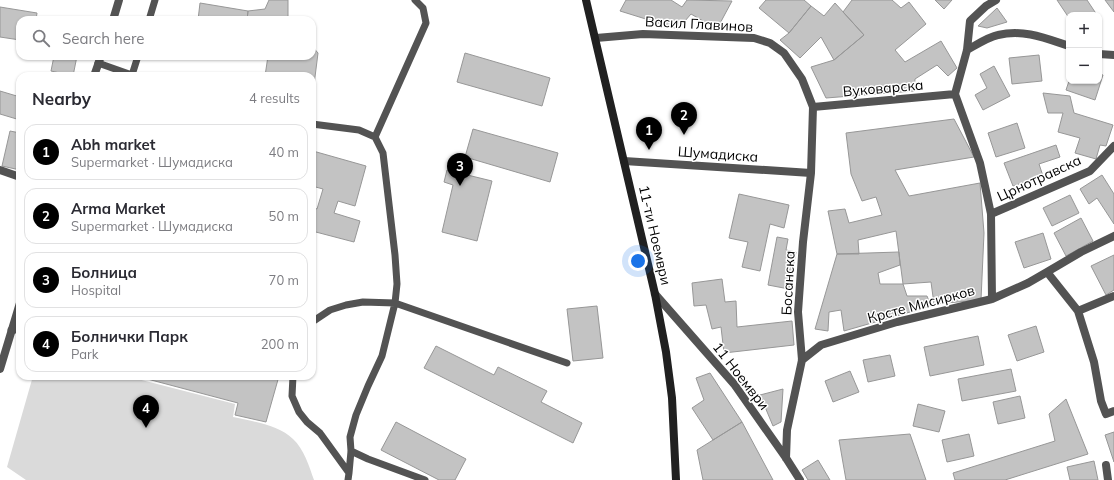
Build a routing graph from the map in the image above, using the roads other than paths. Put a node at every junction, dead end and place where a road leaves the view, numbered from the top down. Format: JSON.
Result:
{"nodes":[{"id":1,"x":119,"y":0,"type":"edge"},
{"id":2,"x":155,"y":0,"type":"edge"},
{"id":3,"x":415,"y":0,"type":"edge"},
{"id":4,"x":586,"y":0,"type":"edge"},
{"id":5,"x":996,"y":0,"type":"edge"},
{"id":6,"x":114,"y":16,"type":"edge"},
{"id":7,"x":150,"y":16,"type":"edge"},
{"id":8,"x":596,"y":38,"type":"junction"},
{"id":9,"x":1066,"y":45,"type":"edge"},
{"id":10,"x":967,"y":50,"type":"junction"},
{"id":11,"x":1102,"y":54,"type":"edge"},
{"id":12,"x":1114,"y":55,"type":"edge"},
{"id":13,"x":100,"y":60,"type":"edge"},
{"id":14,"x":137,"y":60,"type":"edge"},
{"id":15,"x":96,"y":72,"type":"edge"},
{"id":16,"x":125,"y":72,"type":"edge"},
{"id":17,"x":134,"y":72,"type":"edge"},
{"id":18,"x":955,"y":94,"type":"junction"},
{"id":19,"x":813,"y":107,"type":"junction"},
{"id":20,"x":316,"y":125,"type":"edge"},
{"id":21,"x":375,"y":137,"type":"junction"},
{"id":22,"x":1114,"y":146,"type":"edge"},
{"id":23,"x":624,"y":161,"type":"junction"},
{"id":24,"x":0,"y":170,"type":"edge"},
{"id":25,"x":811,"y":173,"type":"junction"},
{"id":26,"x":16,"y":176,"type":"edge"},
{"id":27,"x":991,"y":214,"type":"junction"},
{"id":28,"x":1114,"y":236,"type":"edge"},
{"id":29,"x":1047,"y":272,"type":"junction"},
{"id":30,"x":655,"y":294,"type":"junction"},
{"id":31,"x":1114,"y":296,"type":"edge"},
{"id":32,"x":992,"y":299,"type":"junction"},
{"id":33,"x":396,"y":304,"type":"junction"},
{"id":34,"x":1078,"y":311,"type":"junction"},
{"id":35,"x":16,"y":315,"type":"edge"},
{"id":36,"x":316,"y":319,"type":"edge"},
{"id":37,"x":11,"y":330,"type":"junction"},
{"id":38,"x":16,"y":330,"type":"edge"},
{"id":39,"x":802,"y":360,"type":"junction"},
{"id":40,"x":567,"y":363,"type":"dead end"},
{"id":41,"x":0,"y":369,"type":"edge"},
{"id":42,"x":292,"y":380,"type":"edge"},
{"id":43,"x":1114,"y":412,"type":"edge"},
{"id":44,"x":351,"y":451,"type":"junction"},
{"id":45,"x":786,"y":458,"type":"junction"},
{"id":46,"x":1106,"y":464,"type":"dead end"},
{"id":47,"x":348,"y":477,"type":"edge"},
{"id":48,"x":425,"y":480,"type":"edge"},
{"id":49,"x":676,"y":480,"type":"edge"},
{"id":50,"x":800,"y":480,"type":"edge"},
{"id":51,"x":1108,"y":480,"type":"edge"}],
"edges":[{"from":1,"to":6,"type":"street"},
{"from":2,"to":7,"type":"lane"},
{"from":3,"to":21,"type":"lane"},
{"from":4,"to":8,"type":"main road","name":"11-ти Ноември"},
{"from":5,"to":10,"type":"street"},
{"from":8,"to":19,"type":"street","name":"Васил Главинов"},
{"from":8,"to":23,"type":"main road","name":"11-ти Ноември"},
{"from":9,"to":10,"type":"street"},
{"from":10,"to":18,"type":"street"},
{"from":11,"to":12,"type":"street"},
{"from":13,"to":15,"type":"street"},
{"from":13,"to":16,"type":"lane"},
{"from":14,"to":17,"type":"lane"},
{"from":18,"to":19,"type":"street","name":"Вуковарска"},
{"from":18,"to":27,"type":"street"},
{"from":19,"to":25,"type":"street","name":"Босанска"},
{"from":20,"to":21,"type":"lane"},
{"from":21,"to":33,"type":"lane"},
{"from":22,"to":27,"type":"street","name":"Црнотравска"},
{"from":23,"to":25,"type":"street","name":"Шумадиска"},
{"from":23,"to":30,"type":"main road","name":"11-ти Ноември"},
{"from":24,"to":26,"type":"street"},
{"from":25,"to":39,"type":"street","name":"Босанска"},
{"from":27,"to":32,"type":"street"},
{"from":28,"to":29,"type":"street","name":"Крсте Мисирков"},
{"from":29,"to":32,"type":"street","name":"Крсте Мисирков"},
{"from":29,"to":34,"type":"street"},
{"from":30,"to":45,"type":"street","name":"11 Ноември"},
{"from":30,"to":49,"type":"main road","name":"11-ти Ноември"},
{"from":31,"to":34,"type":"street"},
{"from":32,"to":39,"type":"street","name":"Крсте Мисирков"},
{"from":33,"to":36,"type":"lane"},
{"from":33,"to":40,"type":"lane"},
{"from":33,"to":44,"type":"lane"},
{"from":34,"to":43,"type":"street"},
{"from":35,"to":37,"type":"street"},
{"from":37,"to":38,"type":"lane"},
{"from":37,"to":41,"type":"street"},
{"from":39,"to":45,"type":"street","name":"Босанска"},
{"from":42,"to":47,"type":"lane"},
{"from":44,"to":47,"type":"lane"},
{"from":44,"to":48,"type":"lane"},
{"from":45,"to":50,"type":"street","name":"11 Ноември"},
{"from":46,"to":51,"type":"street"}]}
